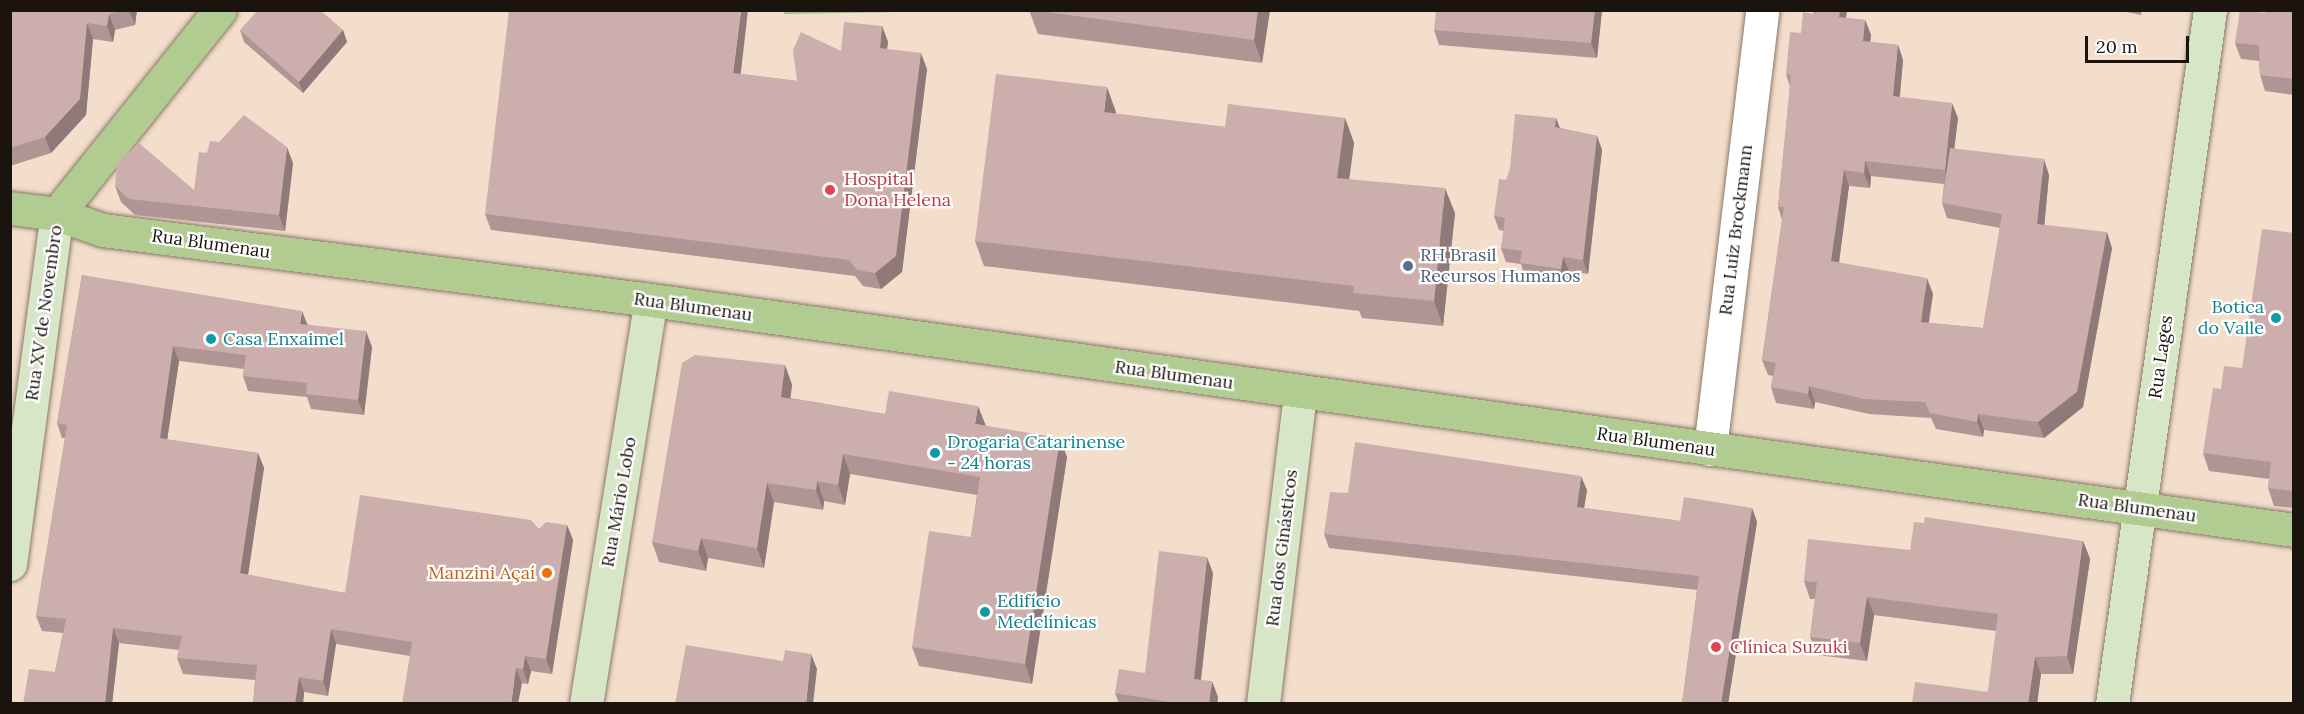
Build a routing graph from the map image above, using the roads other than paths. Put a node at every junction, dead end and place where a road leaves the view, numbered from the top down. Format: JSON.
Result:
{"nodes":[{"id":1,"x":220,"y":10,"type":"edge"},
{"id":2,"x":1762,"y":10,"type":"edge"},
{"id":3,"x":2210,"y":10,"type":"edge"},
{"id":4,"x":10,"y":208,"type":"edge"},
{"id":5,"x":57,"y":214,"type":"junction"},
{"id":6,"x":651,"y":300,"type":"junction"},
{"id":7,"x":1300,"y":393,"type":"junction"},
{"id":8,"x":1710,"y":449,"type":"junction"},
{"id":9,"x":2139,"y":508,"type":"junction"},
{"id":10,"x":2294,"y":530,"type":"edge"},
{"id":11,"x":10,"y":564,"type":"edge"},
{"id":12,"x":586,"y":704,"type":"edge"},
{"id":13,"x":1263,"y":704,"type":"edge"},
{"id":14,"x":2112,"y":704,"type":"edge"}],
"edges":[{"from":1,"to":5,"type":"main road","name":"Rua XV de Novembro"},
{"from":2,"to":8,"type":"street","name":"Rua Luiz Brockmann"},
{"from":3,"to":9,"type":"main road","name":"Rua Lages"},
{"from":4,"to":5,"type":"main road","name":"Rua Blumenau"},
{"from":5,"to":6,"type":"main road","name":"Rua Blumenau"},
{"from":5,"to":11,"type":"main road","name":"Rua XV de Novembro"},
{"from":6,"to":7,"type":"main road","name":"Rua Blumenau"},
{"from":6,"to":12,"type":"main road","name":"Rua Mário Lobo"},
{"from":7,"to":8,"type":"main road","name":"Rua Blumenau"},
{"from":7,"to":13,"type":"main road","name":"Rua dos Ginásticos"},
{"from":8,"to":9,"type":"main road","name":"Rua Blumenau"},
{"from":9,"to":10,"type":"main road","name":"Rua Blumenau"},
{"from":9,"to":14,"type":"main road","name":"Rua Lages"}]}
